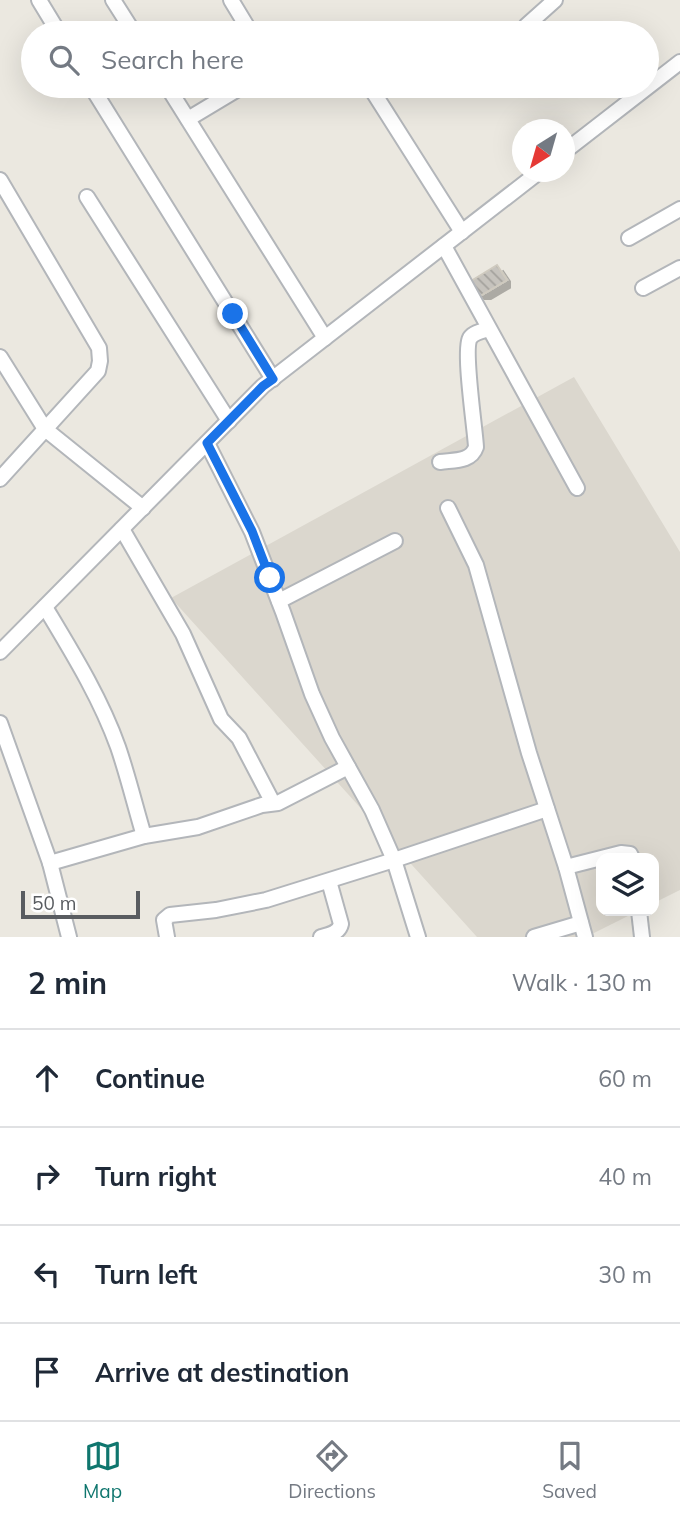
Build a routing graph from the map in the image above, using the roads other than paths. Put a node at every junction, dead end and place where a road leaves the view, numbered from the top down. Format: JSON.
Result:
{"nodes":[{"id":1,"x":39,"y":0,"type":"edge"},
{"id":2,"x":113,"y":0,"type":"edge"},
{"id":3,"x":231,"y":0,"type":"edge"},
{"id":4,"x":546,"y":3,"type":"edge"},
{"id":5,"x":52,"y":21,"type":"edge"},
{"id":6,"x":126,"y":21,"type":"edge"},
{"id":7,"x":244,"y":21,"type":"edge"},
{"id":8,"x":530,"y":21,"type":"edge"},
{"id":9,"x":680,"y":62,"type":"edge"},
{"id":10,"x":659,"y":78,"type":"edge"},
{"id":11,"x":98,"y":98,"type":"edge"},
{"id":12,"x":175,"y":98,"type":"edge"},
{"id":13,"x":223,"y":98,"type":"edge"},
{"id":14,"x":377,"y":98,"type":"edge"},
{"id":15,"x":634,"y":98,"type":"edge"},
{"id":16,"x":188,"y":119,"type":"junction"},
{"id":17,"x":575,"y":144,"type":"edge"},
{"id":18,"x":0,"y":180,"type":"edge"},
{"id":19,"x":526,"y":182,"type":"edge"},
{"id":20,"x":87,"y":197,"type":"dead end"},
{"id":21,"x":680,"y":209,"type":"edge"},
{"id":22,"x":462,"y":232,"type":"junction"},
{"id":23,"x":629,"y":238,"type":"dead end"},
{"id":24,"x":444,"y":246,"type":"junction"},
{"id":25,"x":680,"y":268,"type":"edge"},
{"id":26,"x":643,"y":288,"type":"dead end"},
{"id":27,"x":489,"y":329,"type":"junction"},
{"id":28,"x":325,"y":338,"type":"junction"},
{"id":29,"x":0,"y":357,"type":"edge"},
{"id":30,"x":273,"y":379,"type":"junction"},
{"id":31,"x":229,"y":421,"type":"junction"},
{"id":32,"x":44,"y":429,"type":"junction"},
{"id":33,"x":207,"y":443,"type":"junction"},
{"id":34,"x":440,"y":462,"type":"dead end"},
{"id":35,"x":0,"y":479,"type":"edge"},
{"id":36,"x":578,"y":488,"type":"dead end"},
{"id":37,"x":143,"y":508,"type":"junction"},
{"id":38,"x":448,"y":508,"type":"dead end"},
{"id":39,"x":122,"y":529,"type":"junction"},
{"id":40,"x":395,"y":541,"type":"dead end"},
{"id":41,"x":279,"y":601,"type":"junction"},
{"id":42,"x":45,"y":607,"type":"junction"},
{"id":43,"x":0,"y":652,"type":"edge"},
{"id":44,"x":0,"y":723,"type":"edge"},
{"id":45,"x":348,"y":767,"type":"junction"},
{"id":46,"x":272,"y":803,"type":"junction"},
{"id":47,"x":547,"y":809,"type":"junction"},
{"id":48,"x":144,"y":835,"type":"junction"},
{"id":49,"x":596,"y":859,"type":"edge"},
{"id":50,"x":394,"y":860,"type":"junction"},
{"id":51,"x":50,"y":863,"type":"junction"},
{"id":52,"x":566,"y":867,"type":"junction"},
{"id":53,"x":329,"y":881,"type":"junction"},
{"id":54,"x":640,"y":916,"type":"edge"},
{"id":55,"x":583,"y":930,"type":"edge"},
{"id":56,"x":69,"y":937,"type":"edge"},
{"id":57,"x":167,"y":937,"type":"edge"},
{"id":58,"x":321,"y":937,"type":"edge"},
{"id":59,"x":418,"y":937,"type":"edge"},
{"id":60,"x":534,"y":937,"type":"edge"},
{"id":61,"x":642,"y":937,"type":"edge"}],
"edges":[{"from":1,"to":5,"type":"street"},
{"from":2,"to":6,"type":"street"},
{"from":3,"to":7,"type":"street"},
{"from":4,"to":8,"type":"street"},
{"from":9,"to":10,"type":"street"},
{"from":11,"to":30,"type":"street"},
{"from":12,"to":16,"type":"street"},
{"from":13,"to":16,"type":"street"},
{"from":14,"to":22,"type":"street"},
{"from":15,"to":17,"type":"street"},
{"from":16,"to":28,"type":"street"},
{"from":18,"to":32,"type":"street"},
{"from":19,"to":22,"type":"street"},
{"from":20,"to":31,"type":"street"},
{"from":21,"to":23,"type":"street"},
{"from":22,"to":24,"type":"street"},
{"from":24,"to":27,"type":"street"},
{"from":24,"to":28,"type":"street"},
{"from":25,"to":26,"type":"street"},
{"from":27,"to":34,"type":"street"},
{"from":27,"to":36,"type":"street"},
{"from":28,"to":30,"type":"street"},
{"from":29,"to":32,"type":"street"},
{"from":30,"to":31,"type":"street"},
{"from":31,"to":33,"type":"street"},
{"from":32,"to":35,"type":"street"},
{"from":32,"to":37,"type":"street"},
{"from":33,"to":37,"type":"street"},
{"from":33,"to":41,"type":"street"},
{"from":37,"to":39,"type":"street"},
{"from":38,"to":47,"type":"street"},
{"from":39,"to":42,"type":"street"},
{"from":39,"to":46,"type":"street"},
{"from":40,"to":41,"type":"street"},
{"from":41,"to":45,"type":"street"},
{"from":42,"to":43,"type":"street"},
{"from":42,"to":48,"type":"street"},
{"from":44,"to":51,"type":"street"},
{"from":45,"to":46,"type":"street"},
{"from":45,"to":50,"type":"street"},
{"from":46,"to":48,"type":"street"},
{"from":47,"to":50,"type":"street"},
{"from":47,"to":52,"type":"street"},
{"from":48,"to":51,"type":"street"},
{"from":49,"to":52,"type":"street"},
{"from":50,"to":53,"type":"street"},
{"from":50,"to":59,"type":"street"},
{"from":51,"to":56,"type":"street"},
{"from":52,"to":55,"type":"street"},
{"from":53,"to":57,"type":"street"},
{"from":53,"to":58,"type":"street"},
{"from":54,"to":61,"type":"street"},
{"from":55,"to":60,"type":"street"}]}
